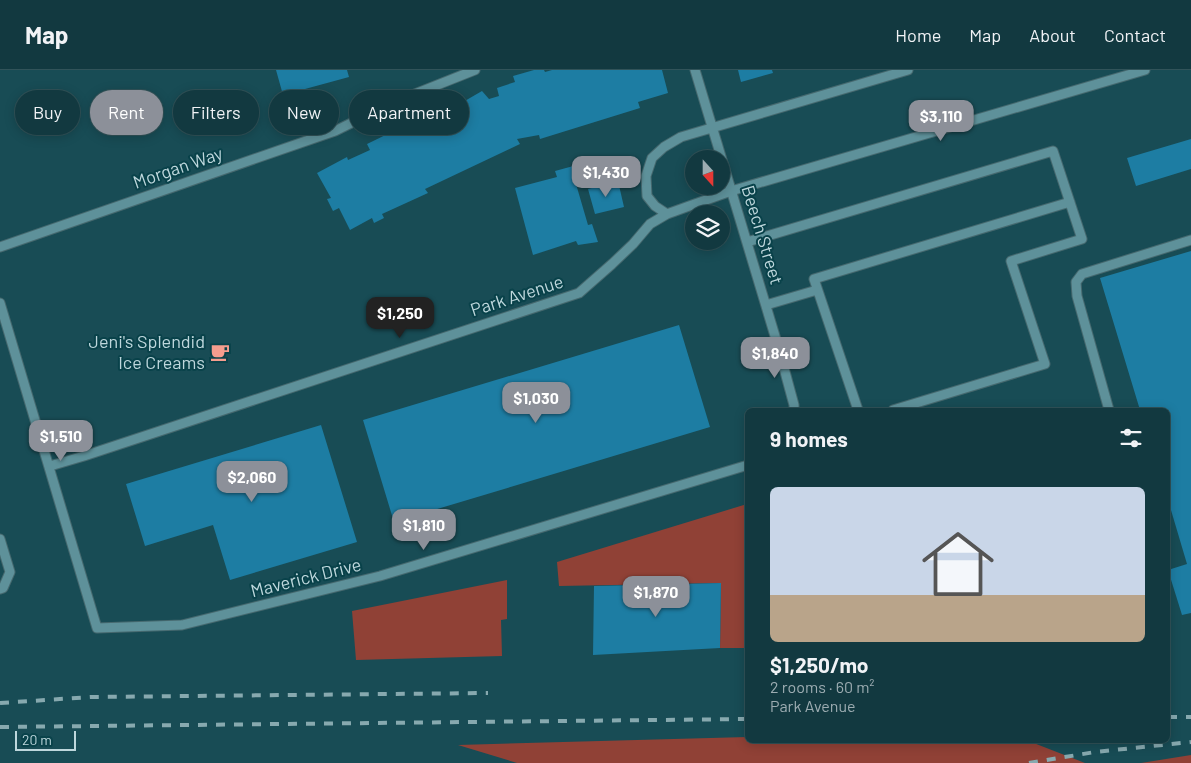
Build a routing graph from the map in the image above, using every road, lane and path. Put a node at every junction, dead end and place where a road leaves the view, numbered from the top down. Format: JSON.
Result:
{"nodes":[{"id":1,"x":475,"y":70,"type":"edge"},
{"id":2,"x":694,"y":70,"type":"edge"},
{"id":3,"x":908,"y":70,"type":"edge"},
{"id":4,"x":1145,"y":70,"type":"edge"},
{"id":5,"x":712,"y":128,"type":"junction"},
{"id":6,"x":732,"y":191,"type":"junction"},
{"id":7,"x":1070,"y":202,"type":"junction"},
{"id":8,"x":667,"y":214,"type":"junction"},
{"id":9,"x":1191,"y":240,"type":"edge"},
{"id":10,"x":747,"y":242,"type":"junction"},
{"id":11,"x":0,"y":247,"type":"edge"},
{"id":12,"x":817,"y":290,"type":"junction"},
{"id":13,"x":0,"y":303,"type":"edge"},
{"id":14,"x":766,"y":305,"type":"junction"},
{"id":15,"x":3,"y":326,"type":"edge"},
{"id":16,"x":794,"y":408,"type":"edge"},
{"id":17,"x":857,"y":408,"type":"edge"},
{"id":18,"x":900,"y":408,"type":"edge"},
{"id":19,"x":1108,"y":408,"type":"edge"},
{"id":20,"x":50,"y":466,"type":"junction"},
{"id":21,"x":745,"y":466,"type":"edge"},
{"id":22,"x":0,"y":539,"type":"edge"},
{"id":23,"x":0,"y":589,"type":"edge"}],
"edges":[{"from":1,"to":11,"type":"street","name":"Morgan Way"},
{"from":2,"to":5,"type":"street","name":"Beech Street"},
{"from":3,"to":5,"type":"street"},
{"from":4,"to":6,"type":"street","name":"Park Avenue"},
{"from":5,"to":6,"type":"street","name":"Beech Street"},
{"from":5,"to":8,"type":"street"},
{"from":6,"to":8,"type":"street","name":"Park Avenue"},
{"from":6,"to":10,"type":"street","name":"Beech Street"},
{"from":7,"to":10,"type":"street"},
{"from":7,"to":12,"type":"street"},
{"from":7,"to":18,"type":"street"},
{"from":8,"to":20,"type":"street","name":"Park Avenue"},
{"from":9,"to":19,"type":"street"},
{"from":10,"to":14,"type":"street","name":"Beech Street"},
{"from":12,"to":14,"type":"street"},
{"from":12,"to":17,"type":"street"},
{"from":13,"to":15,"type":"street"},
{"from":14,"to":16,"type":"street","name":"Beech Street"},
{"from":15,"to":20,"type":"street"},
{"from":20,"to":21,"type":"street","name":"Maverick Drive"},
{"from":22,"to":23,"type":"street"}]}
